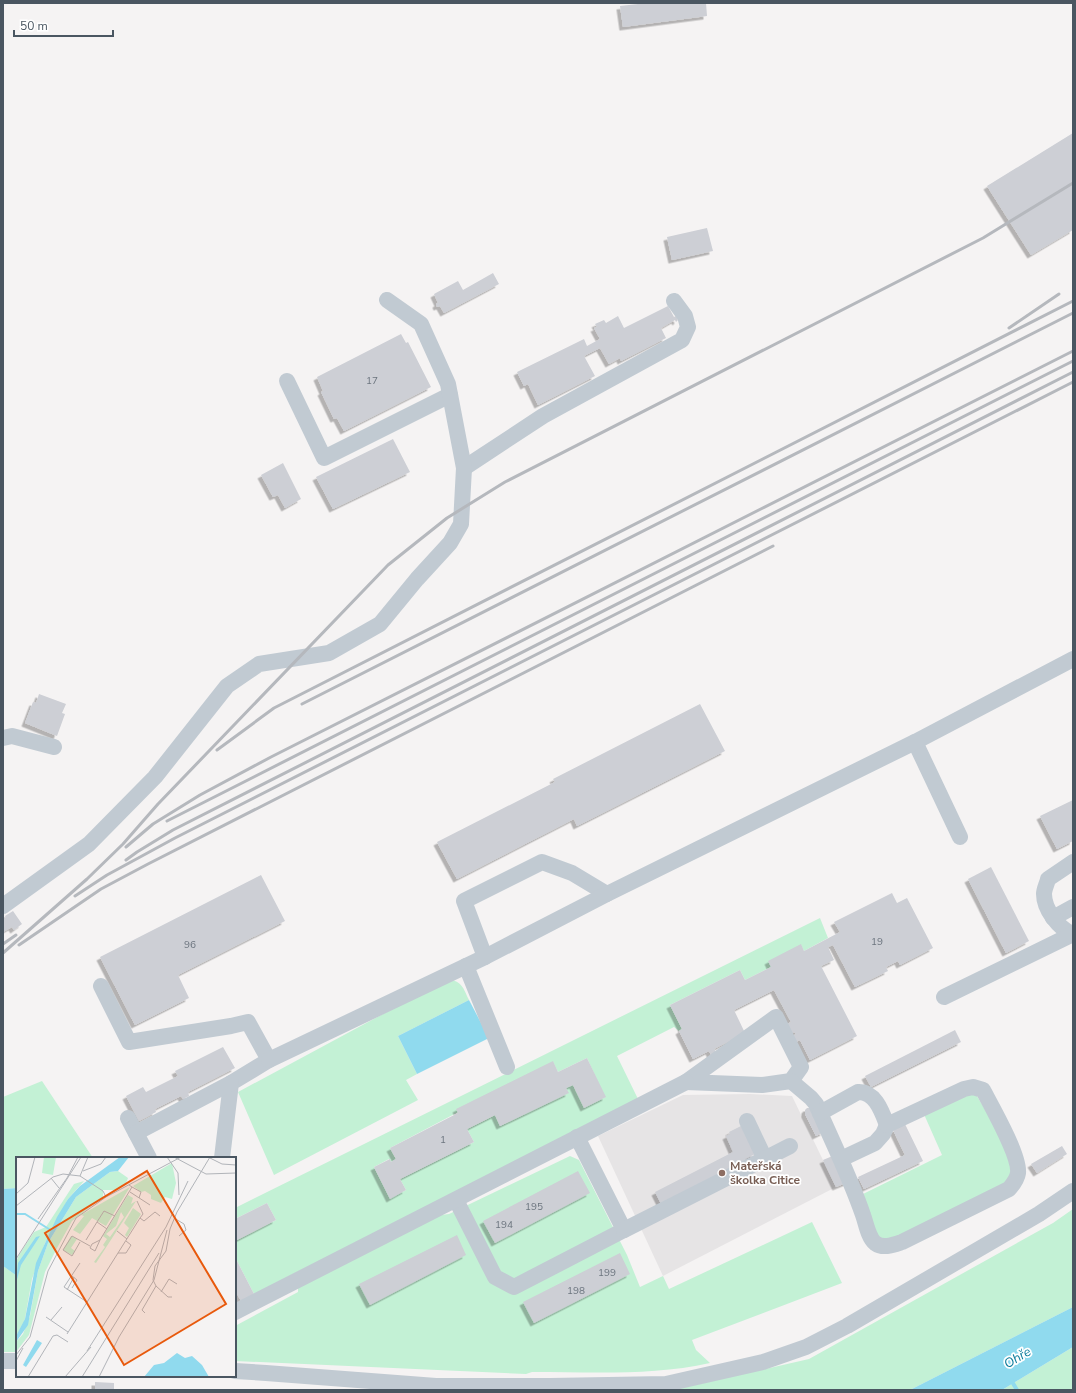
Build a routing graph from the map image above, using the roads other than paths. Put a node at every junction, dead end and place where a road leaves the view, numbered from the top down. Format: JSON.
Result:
{"nodes":[{"id":1,"x":387,"y":300,"type":"dead end"},
{"id":2,"x":674,"y":301,"type":"dead end"},
{"id":3,"x":287,"y":381,"type":"dead end"},
{"id":4,"x":450,"y":396,"type":"junction"},
{"id":5,"x":464,"y":468,"type":"junction"},
{"id":6,"x":1071,"y":663,"type":"edge"},
{"id":7,"x":3,"y":738,"type":"edge"},
{"id":8,"x":916,"y":742,"type":"junction"},
{"id":9,"x":54,"y":747,"type":"dead end"},
{"id":10,"x":960,"y":837,"type":"dead end"},
{"id":11,"x":1073,"y":862,"type":"edge"},
{"id":12,"x":607,"y":894,"type":"junction"},
{"id":13,"x":3,"y":906,"type":"edge"},
{"id":14,"x":1073,"y":907,"type":"edge"},
{"id":15,"x":1053,"y":918,"type":"junction"},
{"id":16,"x":1073,"y":934,"type":"edge"},
{"id":17,"x":485,"y":956,"type":"junction"},
{"id":18,"x":466,"y":966,"type":"junction"},
{"id":19,"x":101,"y":986,"type":"dead end"},
{"id":20,"x":944,"y":997,"type":"dead end"},
{"id":21,"x":269,"y":1060,"type":"junction"},
{"id":22,"x":507,"y":1067,"type":"dead end"},
{"id":23,"x":791,"y":1081,"type":"junction"},
{"id":24,"x":686,"y":1082,"type":"junction"},
{"id":25,"x":230,"y":1083,"type":"junction"},
{"id":26,"x":820,"y":1112,"type":"junction"},
{"id":27,"x":128,"y":1118,"type":"dead end"},
{"id":28,"x":747,"y":1121,"type":"dead end"},
{"id":29,"x":887,"y":1125,"type":"junction"},
{"id":30,"x":136,"y":1133,"type":"junction"},
{"id":31,"x":577,"y":1137,"type":"junction"},
{"id":32,"x":790,"y":1146,"type":"dead end"},
{"id":33,"x":148,"y":1157,"type":"edge"},
{"id":34,"x":222,"y":1157,"type":"edge"},
{"id":35,"x":766,"y":1159,"type":"junction"},
{"id":36,"x":841,"y":1159,"type":"junction"},
{"id":37,"x":1073,"y":1191,"type":"edge"},
{"id":38,"x":456,"y":1200,"type":"junction"},
{"id":39,"x":624,"y":1230,"type":"junction"},
{"id":40,"x":236,"y":1311,"type":"edge"},
{"id":41,"x":3,"y":1361,"type":"edge"},
{"id":42,"x":16,"y":1361,"type":"edge"},
{"id":43,"x":236,"y":1371,"type":"edge"},
{"id":44,"x":335,"y":1379,"type":"junction"},
{"id":45,"x":435,"y":1388,"type":"edge"},
{"id":46,"x":358,"y":1390,"type":"edge"}],
"edges":[{"from":1,"to":4,"type":"street"},
{"from":2,"to":5,"type":"street"},
{"from":3,"to":4,"type":"street"},
{"from":4,"to":5,"type":"street"},
{"from":5,"to":13,"type":"street"},
{"from":6,"to":8,"type":"street"},
{"from":7,"to":9,"type":"street"},
{"from":8,"to":10,"type":"street"},
{"from":8,"to":12,"type":"street"},
{"from":11,"to":15,"type":"street"},
{"from":12,"to":17,"type":"street"},
{"from":12,"to":17,"type":"street"},
{"from":14,"to":15,"type":"street"},
{"from":15,"to":16,"type":"street"},
{"from":16,"to":20,"type":"street"},
{"from":17,"to":18,"type":"street"},
{"from":18,"to":21,"type":"street"},
{"from":18,"to":22,"type":"street"},
{"from":19,"to":21,"type":"street"},
{"from":21,"to":25,"type":"street"},
{"from":23,"to":24,"type":"street"},
{"from":23,"to":24,"type":"street"},
{"from":23,"to":26,"type":"street"},
{"from":24,"to":31,"type":"street"},
{"from":25,"to":30,"type":"street"},
{"from":25,"to":34,"type":"street"},
{"from":26,"to":29,"type":"street"},
{"from":26,"to":36,"type":"street"},
{"from":27,"to":30,"type":"street"},
{"from":28,"to":35,"type":"street"},
{"from":29,"to":36,"type":"street"},
{"from":29,"to":36,"type":"street"},
{"from":30,"to":33,"type":"street"},
{"from":31,"to":38,"type":"street"},
{"from":31,"to":39,"type":"street"},
{"from":32,"to":35,"type":"street"},
{"from":35,"to":39,"type":"street"},
{"from":37,"to":45,"type":"street"},
{"from":38,"to":39,"type":"street"},
{"from":38,"to":40,"type":"street"},
{"from":41,"to":42,"type":"street"},
{"from":43,"to":44,"type":"street"},
{"from":44,"to":45,"type":"street"},
{"from":44,"to":46,"type":"street"}]}
